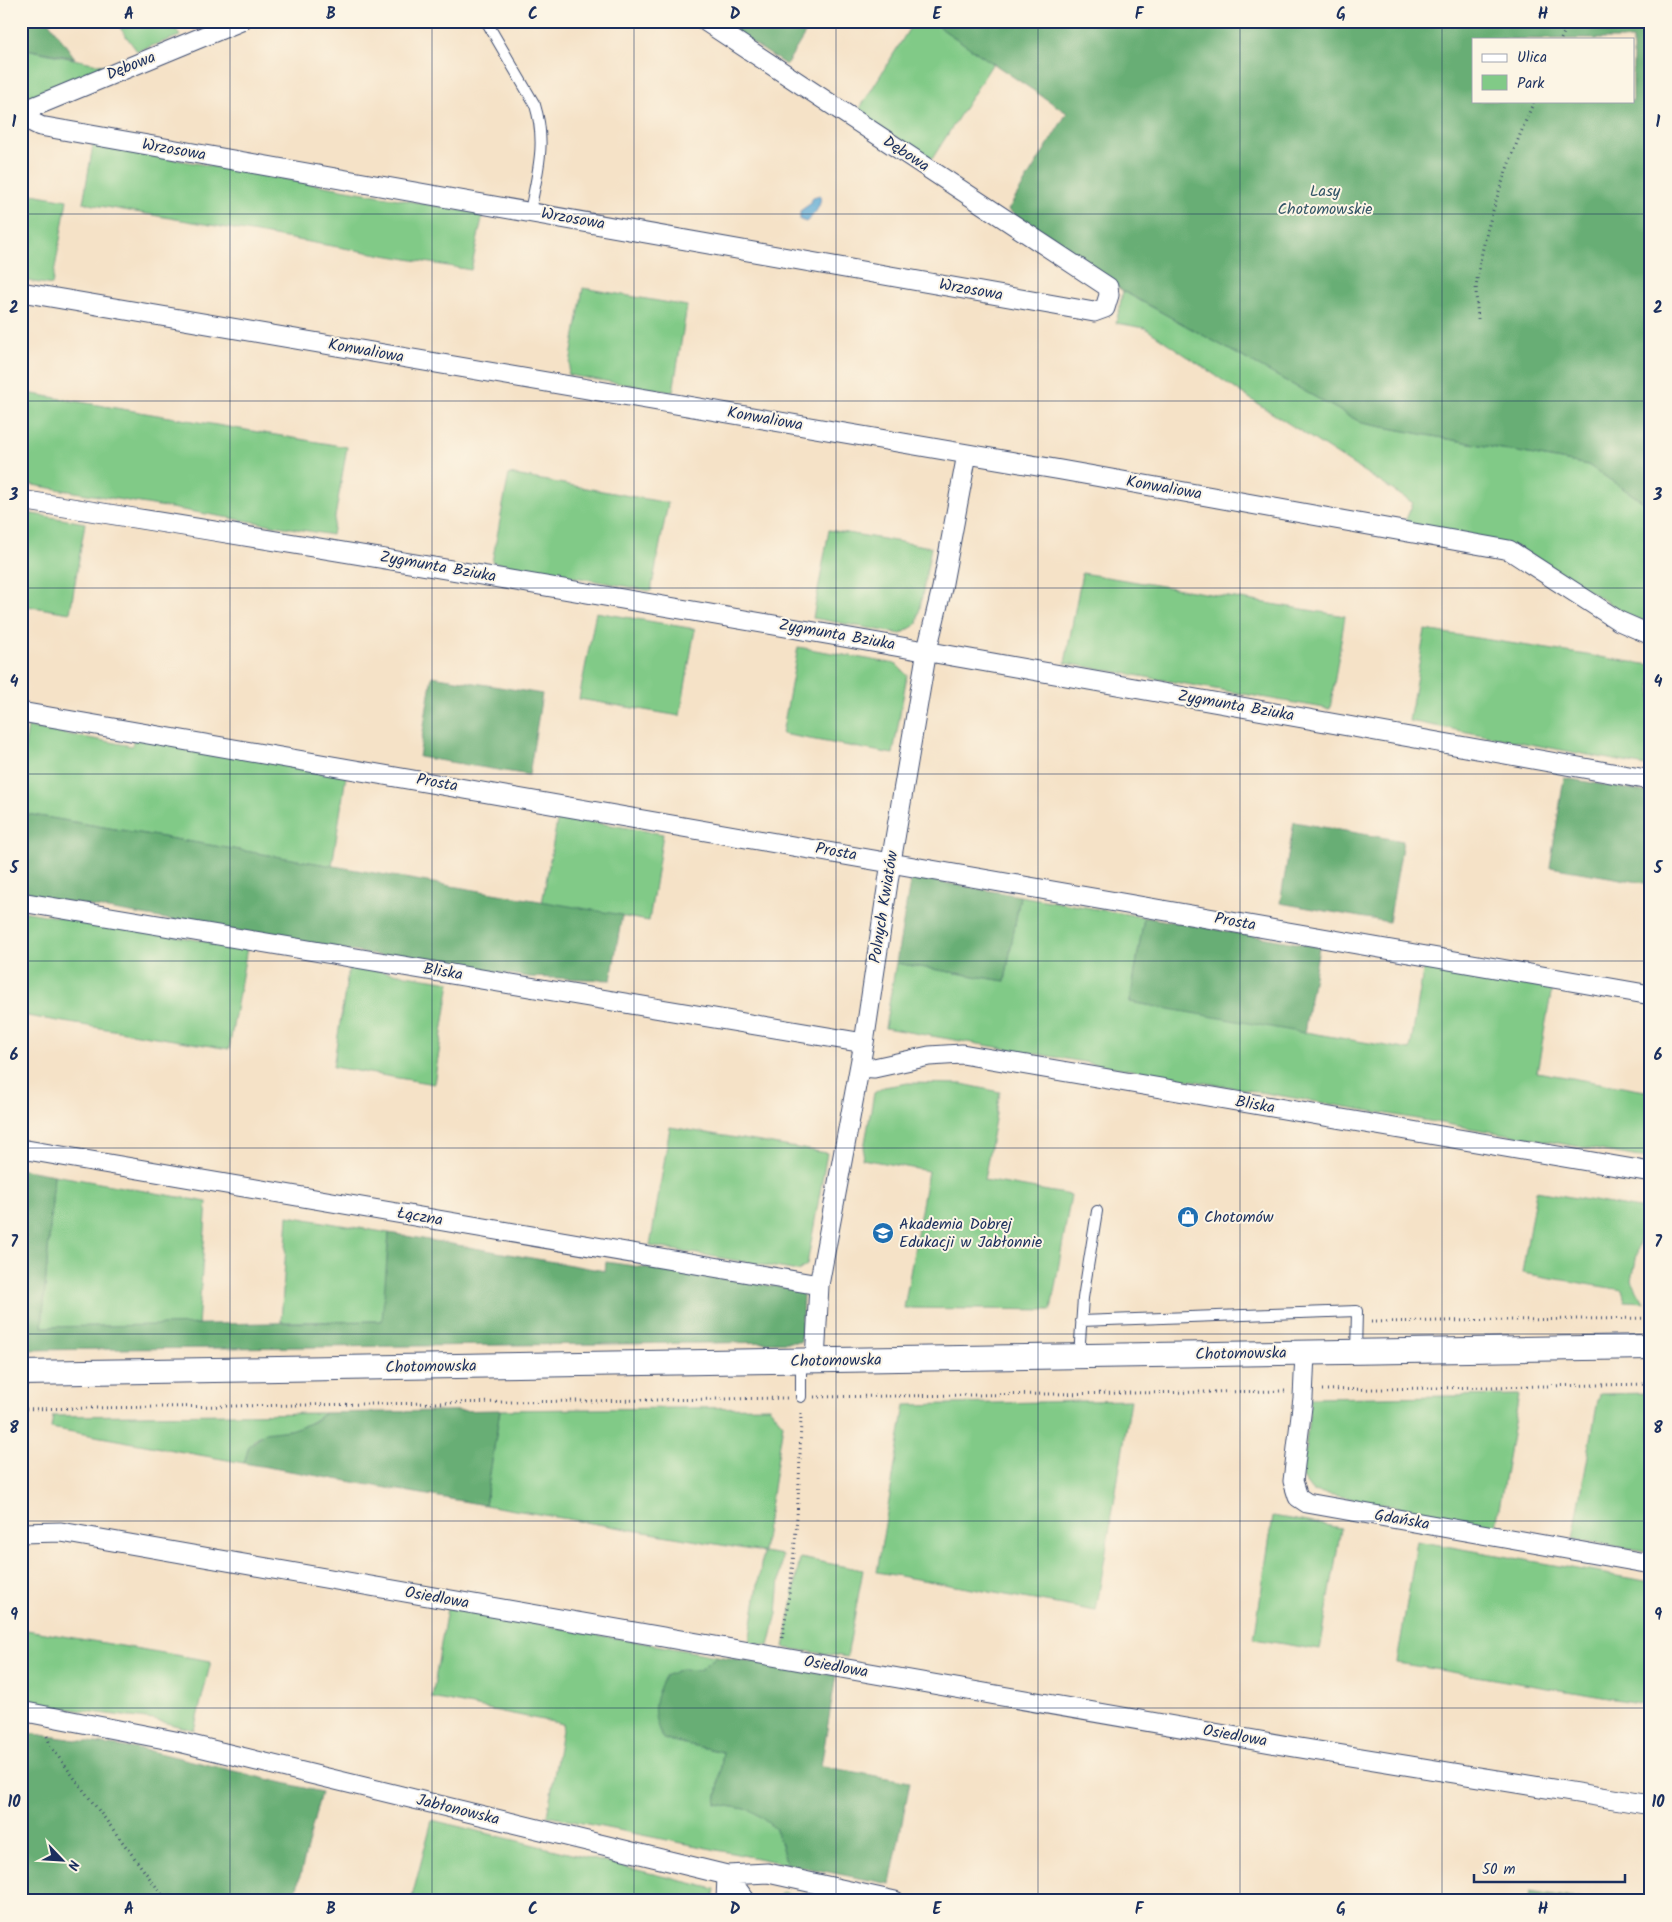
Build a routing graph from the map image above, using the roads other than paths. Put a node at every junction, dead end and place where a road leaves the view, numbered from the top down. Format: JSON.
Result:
{"nodes":[{"id":1,"x":242,"y":21,"type":"edge"},
{"id":2,"x":486,"y":21,"type":"edge"},
{"id":3,"x":705,"y":21,"type":"edge"},
{"id":4,"x":21,"y":113,"type":"edge"},
{"id":5,"x":530,"y":212,"type":"junction"},
{"id":6,"x":1108,"y":287,"type":"joint"},
{"id":7,"x":21,"y":292,"type":"edge"},
{"id":8,"x":967,"y":454,"type":"junction"},
{"id":9,"x":21,"y":500,"type":"edge"},
{"id":10,"x":1651,"y":634,"type":"edge"},
{"id":11,"x":927,"y":650,"type":"junction"},
{"id":12,"x":21,"y":712,"type":"edge"},
{"id":13,"x":1651,"y":780,"type":"edge"},
{"id":14,"x":891,"y":862,"type":"junction"},
{"id":15,"x":21,"y":902,"type":"edge"},
{"id":16,"x":1651,"y":995,"type":"edge"},
{"id":17,"x":864,"y":1043,"type":"junction"},
{"id":18,"x":860,"y":1067,"type":"junction"},
{"id":19,"x":21,"y":1149,"type":"edge"},
{"id":20,"x":1651,"y":1172,"type":"edge"},
{"id":21,"x":1097,"y":1211,"type":"dead end"},
{"id":22,"x":819,"y":1285,"type":"junction"},
{"id":23,"x":1081,"y":1321,"type":"junction"},
{"id":24,"x":1651,"y":1347,"type":"edge"},
{"id":25,"x":1356,"y":1352,"type":"junction"},
{"id":26,"x":1305,"y":1353,"type":"junction"},
{"id":27,"x":1079,"y":1356,"type":"junction"},
{"id":28,"x":808,"y":1362,"type":"junction"},
{"id":29,"x":21,"y":1373,"type":"edge"},
{"id":30,"x":801,"y":1397,"type":"road end"},
{"id":31,"x":21,"y":1533,"type":"edge"},
{"id":32,"x":1651,"y":1564,"type":"edge"},
{"id":33,"x":21,"y":1711,"type":"edge"},
{"id":34,"x":1651,"y":1805,"type":"edge"},
{"id":35,"x":727,"y":1875,"type":"junction"},
{"id":36,"x":726,"y":1901,"type":"edge"},
{"id":37,"x":746,"y":1901,"type":"edge"},
{"id":38,"x":895,"y":1901,"type":"edge"}],
"edges":[{"from":1,"to":4,"type":"street","name":"Dębowa"},
{"from":2,"to":5,"type":"lane"},
{"from":3,"to":6,"type":"street","name":"Dębowa"},
{"from":4,"to":5,"type":"street","name":"Wrzosowa"},
{"from":5,"to":6,"type":"street","name":"Wrzosowa"},
{"from":7,"to":8,"type":"street","name":"Konwaliowa"},
{"from":8,"to":10,"type":"street","name":"Konwaliowa"},
{"from":8,"to":11,"type":"street","name":"Polnych Kwiatów"},
{"from":9,"to":11,"type":"street","name":"Zygmunta Bziuka"},
{"from":11,"to":13,"type":"street","name":"Zygmunta Bziuka"},
{"from":11,"to":14,"type":"street","name":"Polnych Kwiatów"},
{"from":12,"to":14,"type":"street","name":"Prosta"},
{"from":14,"to":16,"type":"street","name":"Prosta"},
{"from":14,"to":17,"type":"street","name":"Polnych Kwiatów"},
{"from":15,"to":17,"type":"street","name":"Bliska"},
{"from":17,"to":18,"type":"street","name":"Polnych Kwiatów"},
{"from":18,"to":20,"type":"street","name":"Bliska"},
{"from":18,"to":22,"type":"street","name":"Polnych Kwiatów"},
{"from":19,"to":22,"type":"street","name":"Łączna"},
{"from":21,"to":23,"type":"lane"},
{"from":22,"to":28,"type":"street","name":"Polnych Kwiatów"},
{"from":23,"to":25,"type":"lane"},
{"from":23,"to":27,"type":"lane"},
{"from":24,"to":25,"type":"street","name":"Chotomowska"},
{"from":25,"to":26,"type":"street","name":"Chotomowska"},
{"from":26,"to":27,"type":"street","name":"Chotomowska"},
{"from":26,"to":32,"type":"street","name":"Gdańska"},
{"from":27,"to":28,"type":"street","name":"Chotomowska"},
{"from":28,"to":29,"type":"street","name":"Chotomowska"},
{"from":28,"to":30,"type":"lane"},
{"from":31,"to":34,"type":"street","name":"Osiedlowa"},
{"from":33,"to":35,"type":"street","name":"Jabłonowska"},
{"from":35,"to":36,"type":"street"},
{"from":35,"to":37,"type":"street"},
{"from":35,"to":38,"type":"street","name":"Jabłonowska"}]}
